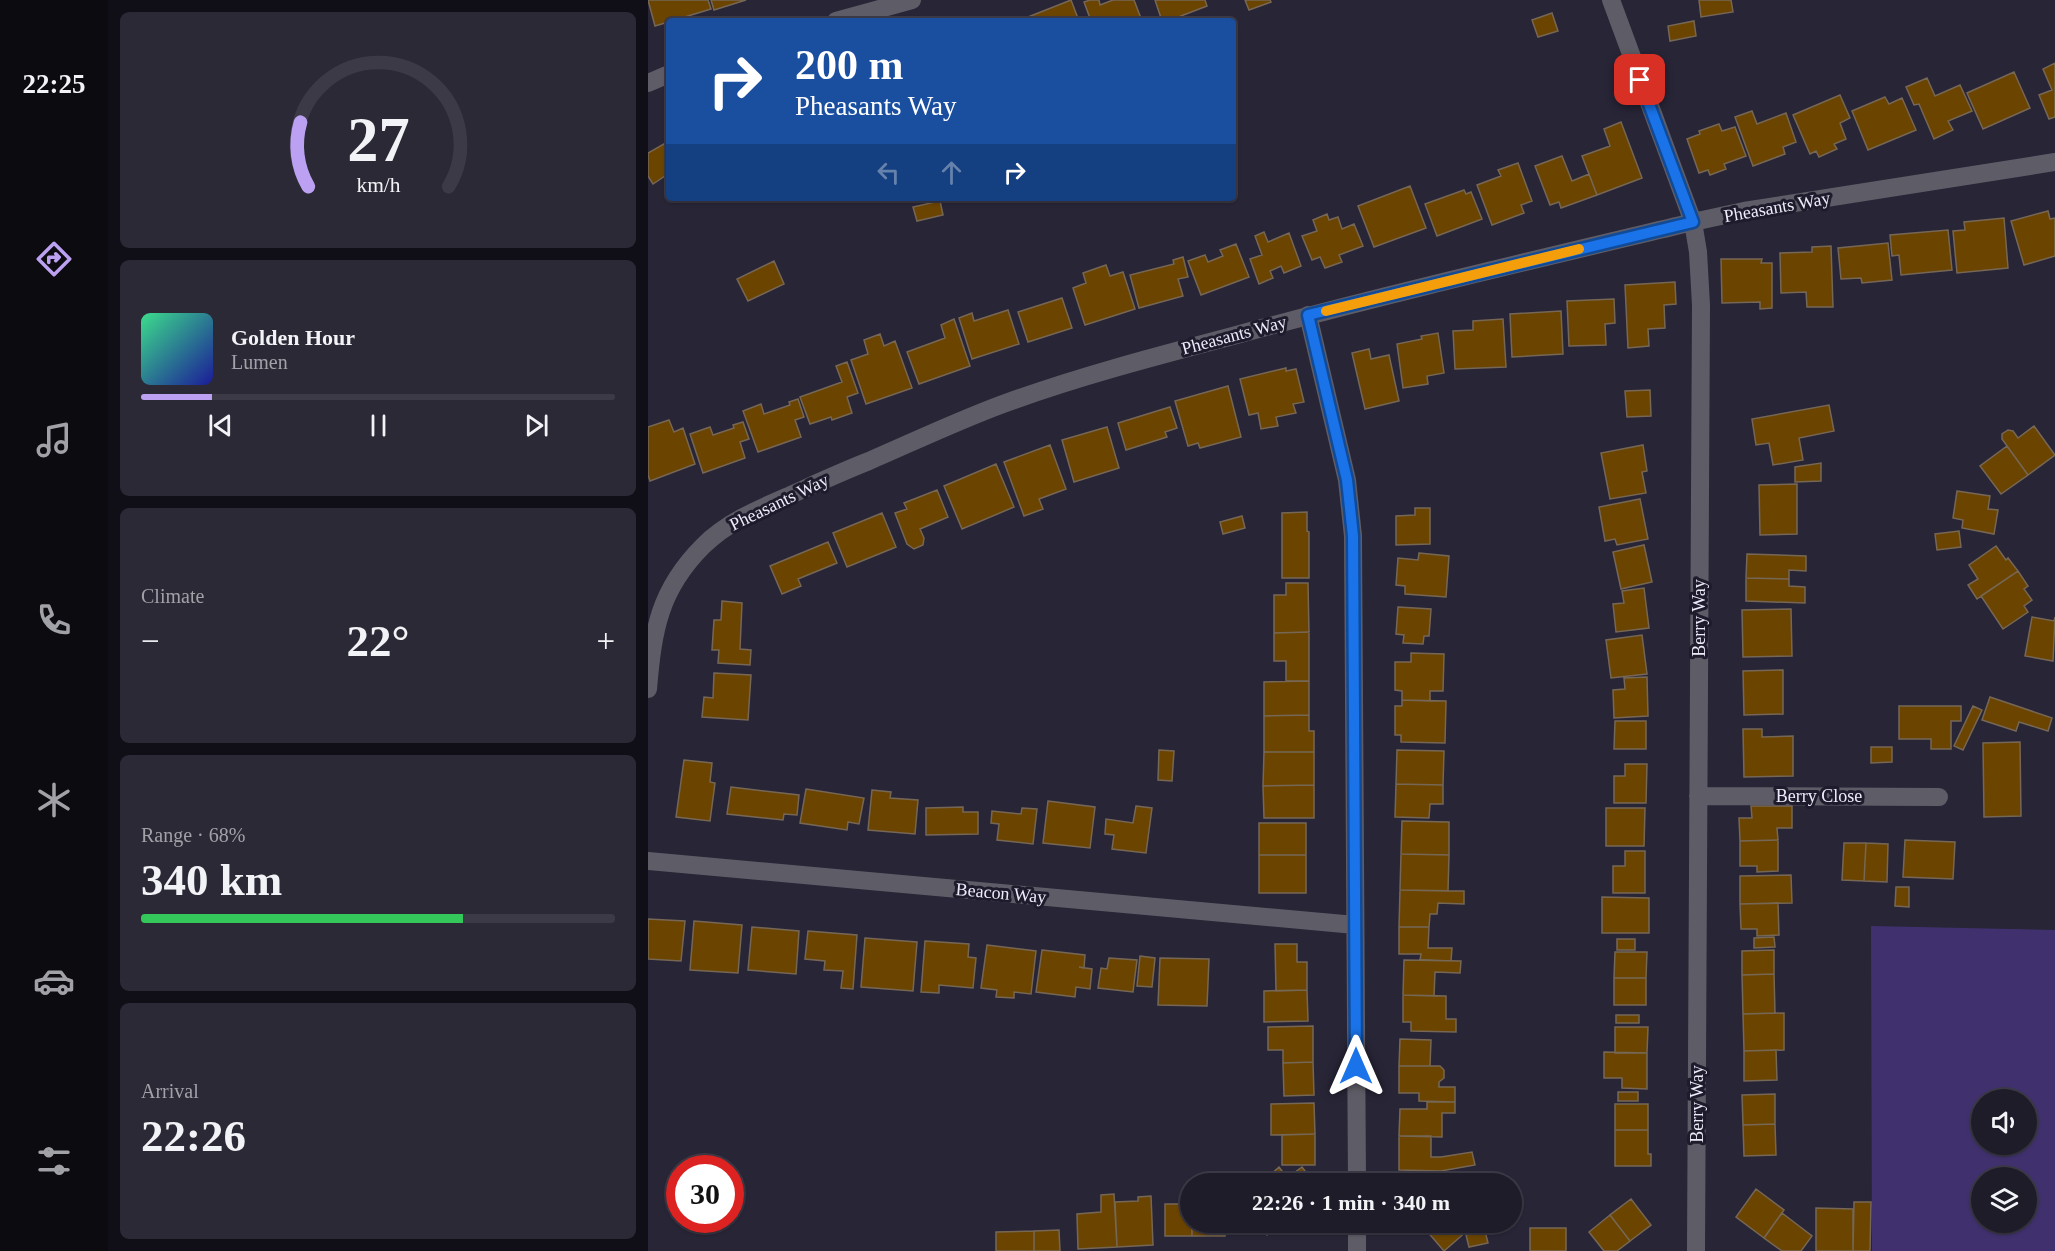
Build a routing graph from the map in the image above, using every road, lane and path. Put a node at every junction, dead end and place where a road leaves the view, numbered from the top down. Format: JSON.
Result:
{"nodes":[{"id":1,"x":912,"y":0,"type":"edge"},
{"id":2,"x":1611,"y":0,"type":"edge"},
{"id":3,"x":847,"y":18,"type":"edge"},
{"id":4,"x":666,"y":75,"type":"edge"},
{"id":5,"x":648,"y":83,"type":"edge"},
{"id":6,"x":2055,"y":162,"type":"edge"},
{"id":7,"x":1693,"y":222,"type":"junction"},
{"id":8,"x":1308,"y":315,"type":"junction"},
{"id":9,"x":648,"y":689,"type":"edge"},
{"id":10,"x":1698,"y":796,"type":"junction"},
{"id":11,"x":1939,"y":797,"type":"dead end"},
{"id":12,"x":648,"y":861,"type":"edge"},
{"id":13,"x":1355,"y":925,"type":"junction"},
{"id":14,"x":1357,"y":1173,"type":"edge"},
{"id":15,"x":1357,"y":1233,"type":"edge"},
{"id":16,"x":1357,"y":1251,"type":"edge"},
{"id":17,"x":1696,"y":1251,"type":"edge"}],
"edges":[{"from":1,"to":3,"type":"street"},
{"from":2,"to":7,"type":"street","name":"Berry Way"},
{"from":4,"to":5,"type":"street"},
{"from":6,"to":7,"type":"street","name":"Pheasants Way"},
{"from":7,"to":8,"type":"street","name":"Pheasants Way"},
{"from":7,"to":10,"type":"street","name":"Berry Way"},
{"from":8,"to":9,"type":"street","name":"Pheasants Way"},
{"from":8,"to":13,"type":"street"},
{"from":10,"to":11,"type":"street","name":"Berry Close"},
{"from":10,"to":17,"type":"street","name":"Berry Way"},
{"from":12,"to":13,"type":"street","name":"Beacon Way"},
{"from":13,"to":14,"type":"street"},
{"from":15,"to":16,"type":"street"}]}
